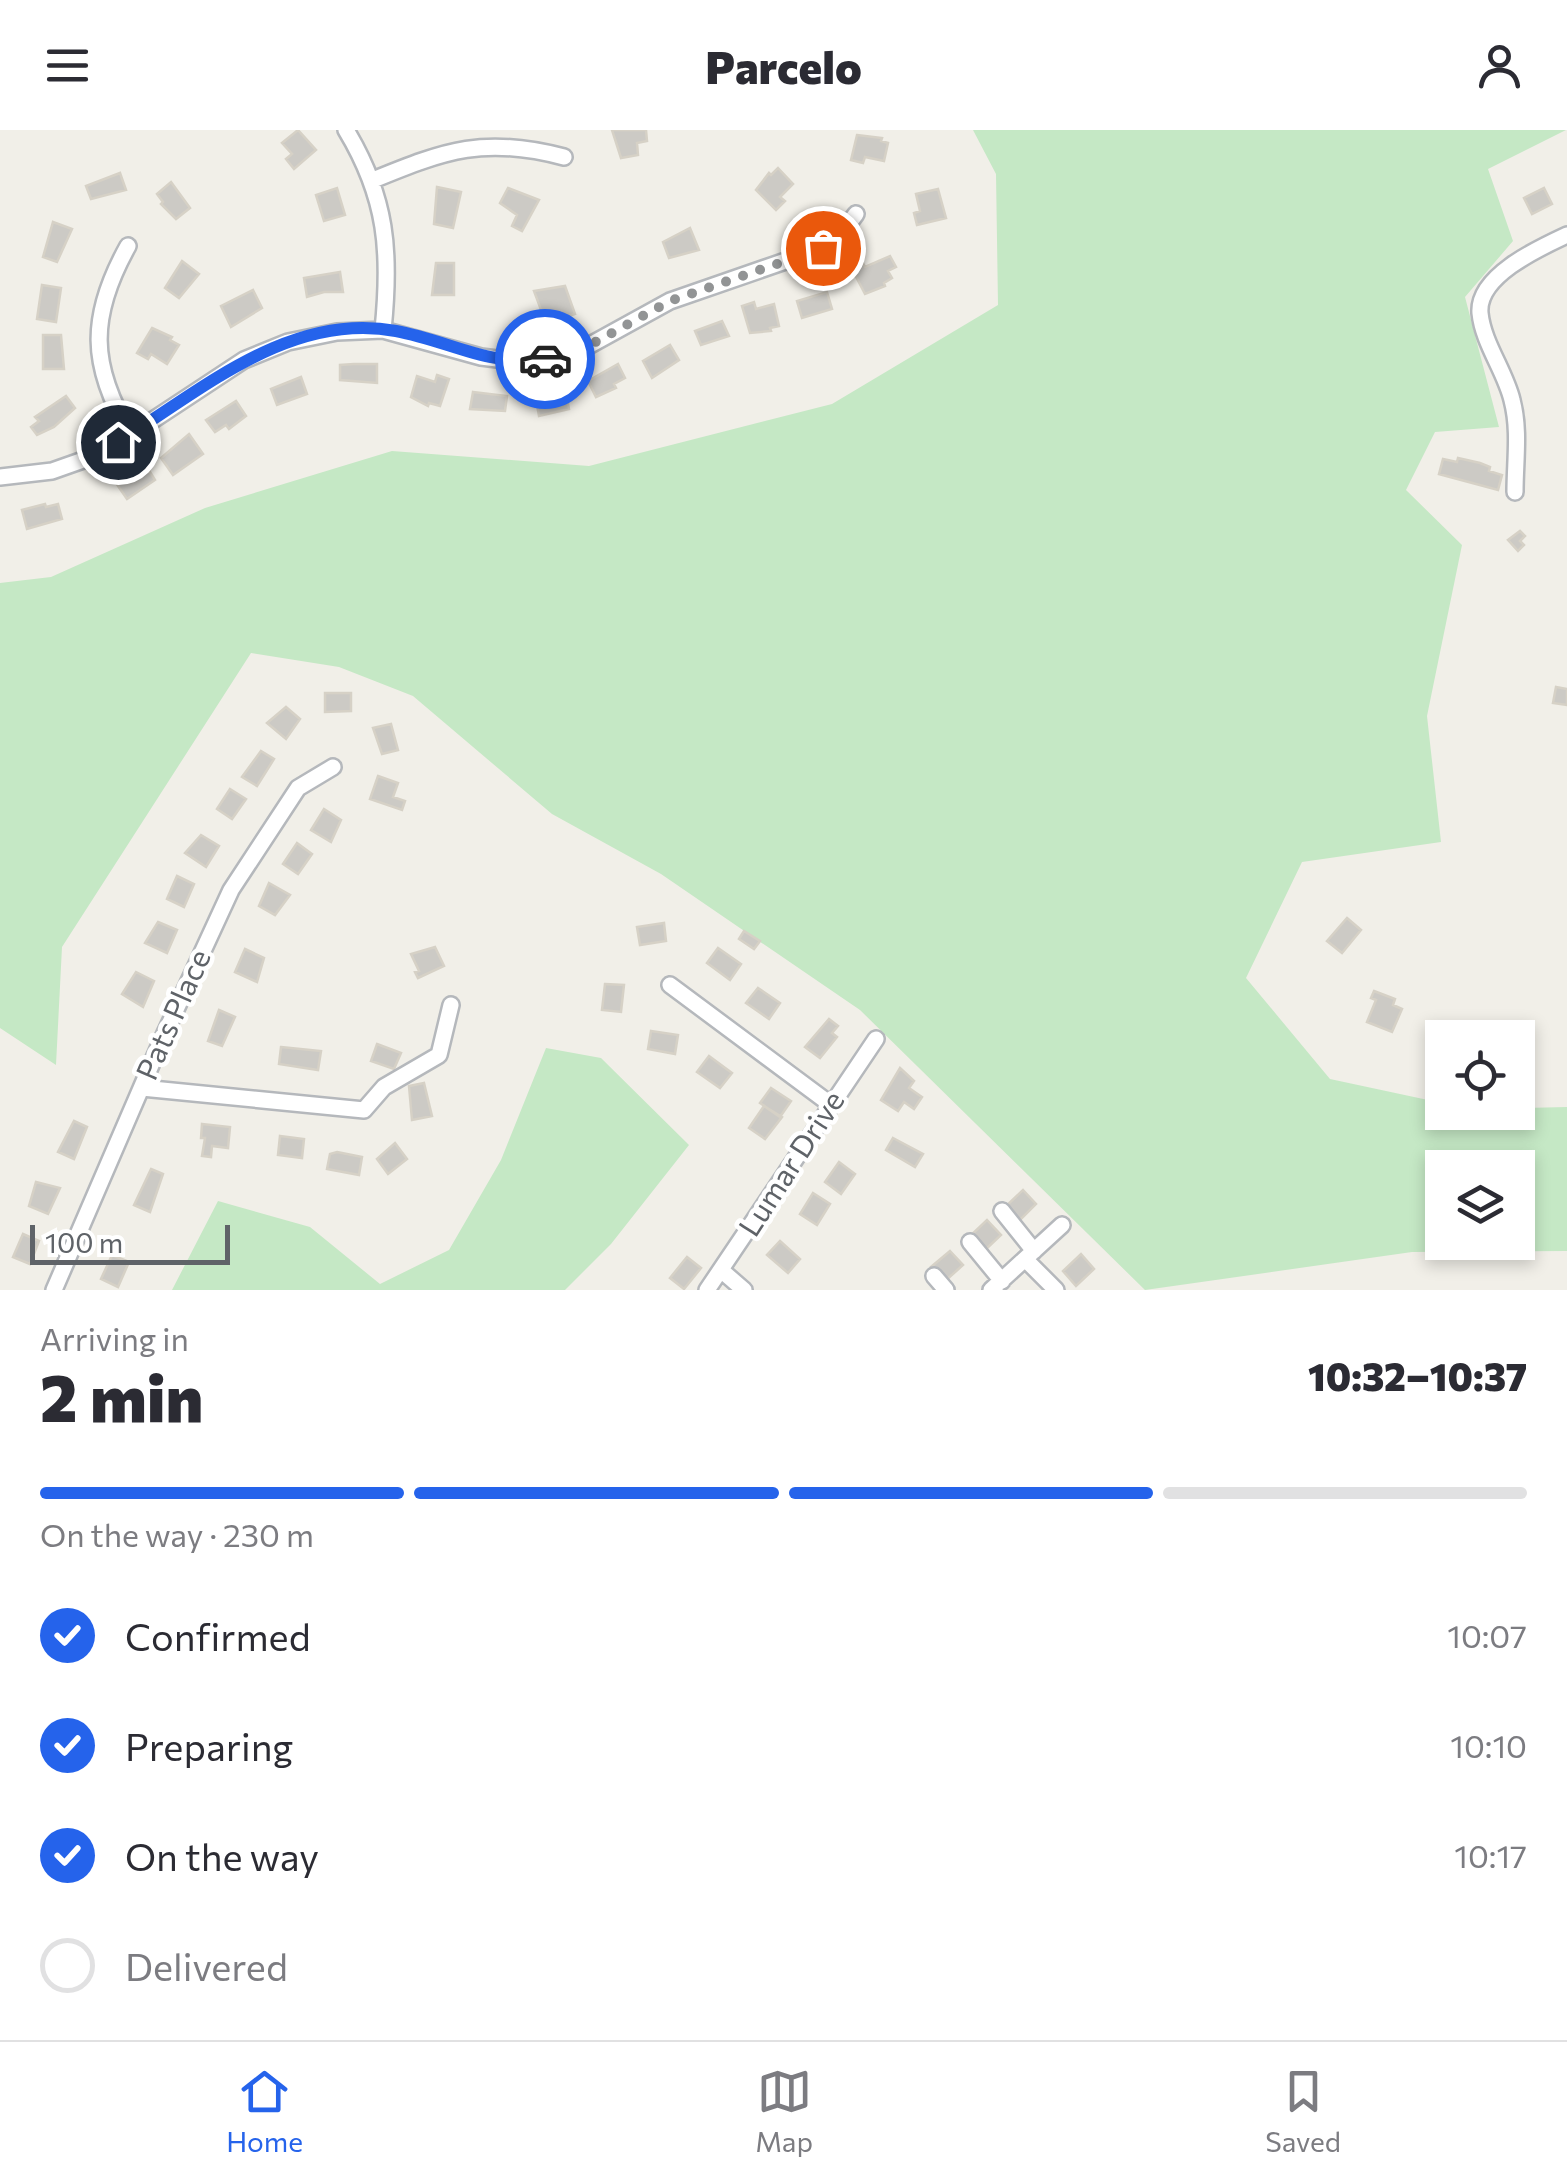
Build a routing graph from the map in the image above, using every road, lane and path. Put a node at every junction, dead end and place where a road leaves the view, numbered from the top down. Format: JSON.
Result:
{"nodes":[{"id":1,"x":346,"y":130,"type":"edge"},
{"id":2,"x":564,"y":157,"type":"dead end"},
{"id":3,"x":373,"y":180,"type":"junction"},
{"id":4,"x":856,"y":214,"type":"dead end"},
{"id":5,"x":1567,"y":235,"type":"edge"},
{"id":6,"x":128,"y":246,"type":"dead end"},
{"id":7,"x":383,"y":330,"type":"junction"},
{"id":8,"x":130,"y":435,"type":"junction"},
{"id":9,"x":0,"y":477,"type":"edge"},
{"id":10,"x":1516,"y":492,"type":"dead end"},
{"id":11,"x":333,"y":767,"type":"dead end"},
{"id":12,"x":670,"y":985,"type":"dead end"},
{"id":13,"x":451,"y":1005,"type":"dead end"},
{"id":14,"x":876,"y":1039,"type":"dead end"},
{"id":15,"x":142,"y":1088,"type":"junction"},
{"id":16,"x":830,"y":1104,"type":"junction"},
{"id":17,"x":1002,"y":1211,"type":"dead end"},
{"id":18,"x":1062,"y":1225,"type":"dead end"},
{"id":19,"x":970,"y":1242,"type":"dead end"},
{"id":20,"x":1030,"y":1255,"type":"junction"},
{"id":21,"x":722,"y":1270,"type":"junction"},
{"id":22,"x":934,"y":1276,"type":"dead end"},
{"id":23,"x":996,"y":1285,"type":"edge"},
{"id":24,"x":54,"y":1290,"type":"edge"},
{"id":25,"x":707,"y":1290,"type":"edge"},
{"id":26,"x":744,"y":1290,"type":"edge"},
{"id":27,"x":946,"y":1290,"type":"edge"},
{"id":28,"x":1056,"y":1290,"type":"edge"}],
"edges":[{"from":1,"to":3,"type":"street"},
{"from":2,"to":3,"type":"street"},
{"from":3,"to":7,"type":"street"},
{"from":4,"to":7,"type":"street"},
{"from":5,"to":10,"type":"street"},
{"from":6,"to":8,"type":"street"},
{"from":7,"to":8,"type":"street"},
{"from":8,"to":9,"type":"street"},
{"from":11,"to":15,"type":"street","name":"Pats Place"},
{"from":12,"to":16,"type":"street"},
{"from":13,"to":15,"type":"street"},
{"from":14,"to":16,"type":"street","name":"Lumar Drive"},
{"from":15,"to":24,"type":"street","name":"Pats Place"},
{"from":16,"to":21,"type":"street","name":"Lumar Drive"},
{"from":17,"to":20,"type":"street"},
{"from":18,"to":20,"type":"street"},
{"from":19,"to":23,"type":"street"},
{"from":20,"to":23,"type":"street"},
{"from":20,"to":28,"type":"street"},
{"from":21,"to":25,"type":"street","name":"Lumar Drive"},
{"from":21,"to":26,"type":"street"},
{"from":22,"to":27,"type":"street"}]}
